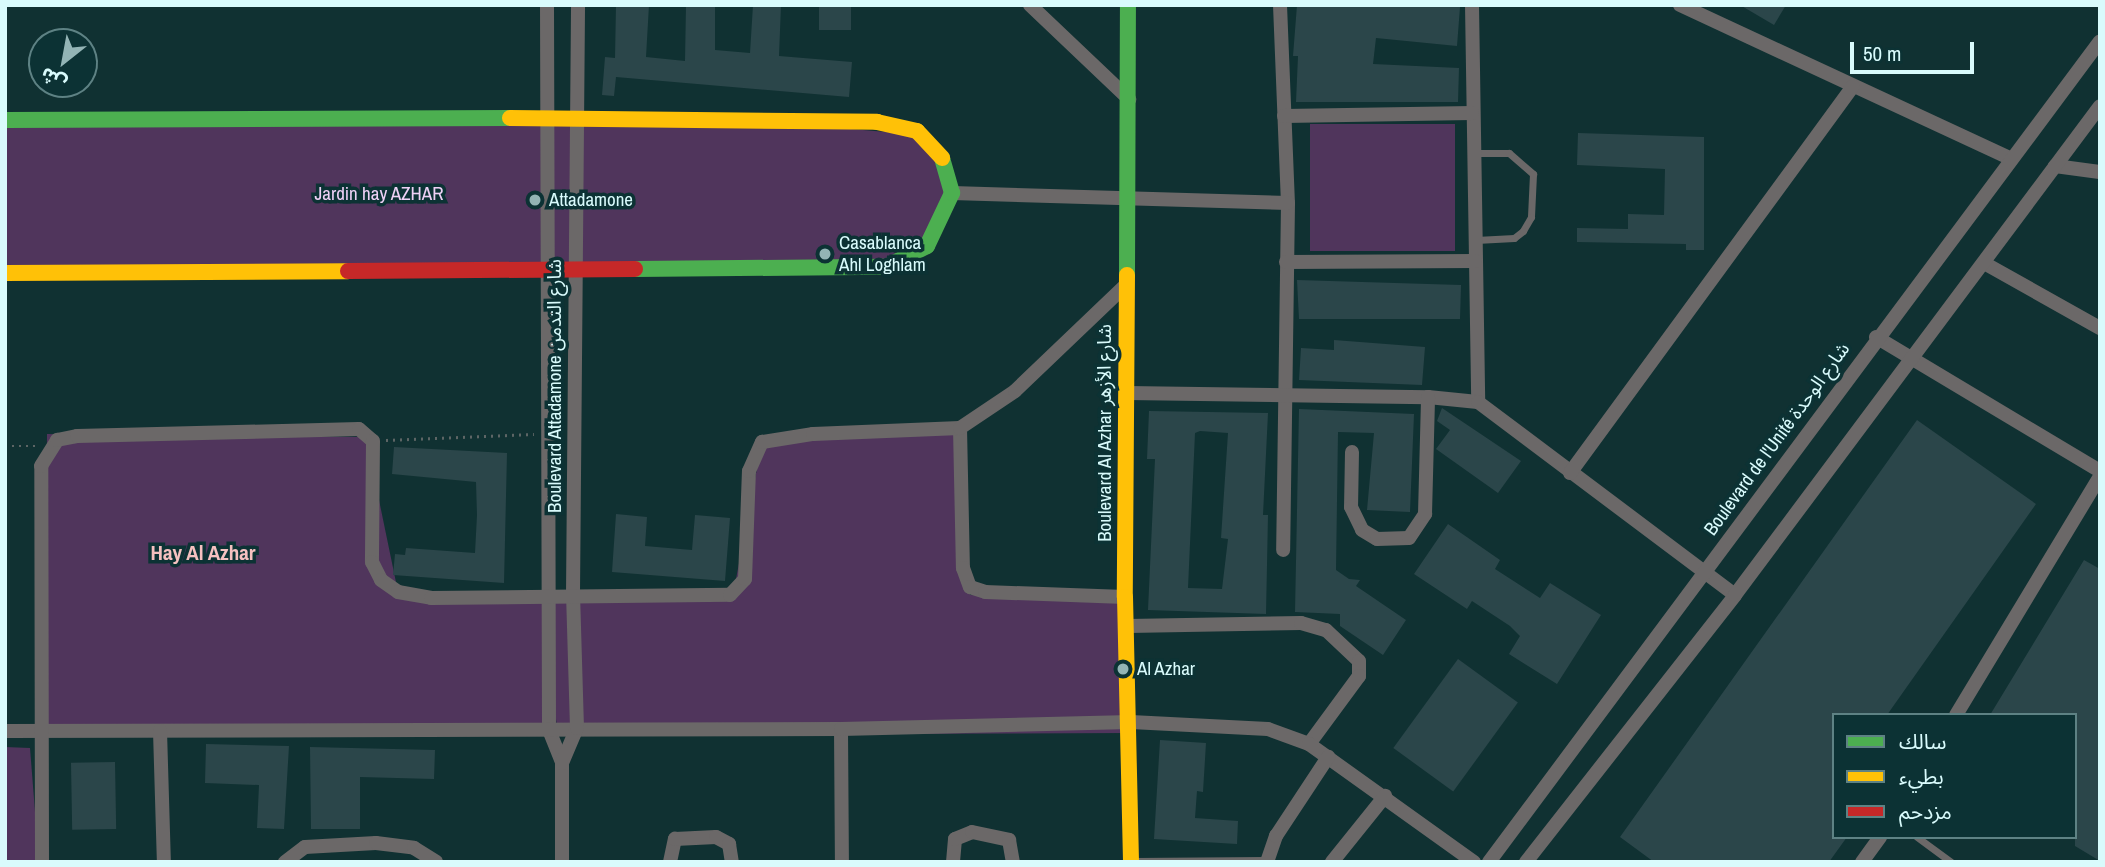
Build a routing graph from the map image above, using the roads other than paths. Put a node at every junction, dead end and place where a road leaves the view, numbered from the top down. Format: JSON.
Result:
{"nodes":[{"id":1,"x":547,"y":5,"type":"edge"},
{"id":2,"x":578,"y":5,"type":"edge"},
{"id":3,"x":1030,"y":5,"type":"edge"},
{"id":4,"x":1128,"y":5,"type":"edge"},
{"id":5,"x":1280,"y":5,"type":"edge"},
{"id":6,"x":1472,"y":5,"type":"edge"},
{"id":7,"x":1680,"y":5,"type":"edge"},
{"id":8,"x":2100,"y":41,"type":"edge"},
{"id":9,"x":1853,"y":86,"type":"junction"},
{"id":10,"x":1129,"y":99,"type":"junction"},
{"id":11,"x":2100,"y":106,"type":"edge"},
{"id":12,"x":1472,"y":113,"type":"junction"},
{"id":13,"x":1284,"y":116,"type":"junction"},
{"id":14,"x":578,"y":117,"type":"junction"},
{"id":15,"x":551,"y":118,"type":"junction"},
{"id":16,"x":5,"y":120,"type":"edge"},
{"id":17,"x":1473,"y":153,"type":"junction"},
{"id":18,"x":2009,"y":158,"type":"junction"},
{"id":19,"x":2055,"y":166,"type":"junction"},
{"id":20,"x":2100,"y":173,"type":"edge"},
{"id":21,"x":952,"y":193,"type":"junction"},
{"id":22,"x":1130,"y":196,"type":"junction"},
{"id":23,"x":1287,"y":203,"type":"junction"},
{"id":24,"x":1474,"y":240,"type":"junction"},
{"id":25,"x":1475,"y":261,"type":"junction"},
{"id":26,"x":1286,"y":262,"type":"junction"},
{"id":27,"x":1984,"y":263,"type":"junction"},
{"id":28,"x":548,"y":269,"type":"junction"},
{"id":29,"x":575,"y":269,"type":"junction"},
{"id":30,"x":5,"y":273,"type":"edge"},
{"id":31,"x":1127,"y":284,"type":"junction"},
{"id":32,"x":2100,"y":328,"type":"edge"},
{"id":33,"x":1875,"y":337,"type":"junction"},
{"id":34,"x":1913,"y":357,"type":"junction"},
{"id":35,"x":1127,"y":393,"type":"junction"},
{"id":36,"x":1283,"y":393,"type":"junction"},
{"id":37,"x":1428,"y":397,"type":"junction"},
{"id":38,"x":1478,"y":402,"type":"junction"},
{"id":39,"x":960,"y":428,"type":"junction"},
{"id":40,"x":1352,"y":452,"type":"dead end"},
{"id":41,"x":1570,"y":473,"type":"junction"},
{"id":42,"x":2100,"y":474,"type":"edge"},
{"id":43,"x":1283,"y":550,"type":"dead end"},
{"id":44,"x":1703,"y":572,"type":"junction"},
{"id":45,"x":573,"y":594,"type":"junction"},
{"id":46,"x":547,"y":595,"type":"junction"},
{"id":47,"x":1735,"y":595,"type":"junction"},
{"id":48,"x":1125,"y":597,"type":"junction"},
{"id":49,"x":1128,"y":626,"type":"junction"},
{"id":50,"x":1957,"y":713,"type":"edge"},
{"id":51,"x":1131,"y":722,"type":"junction"},
{"id":52,"x":577,"y":728,"type":"junction"},
{"id":53,"x":841,"y":729,"type":"junction"},
{"id":54,"x":549,"y":730,"type":"junction"},
{"id":55,"x":5,"y":731,"type":"edge"},
{"id":56,"x":45,"y":731,"type":"junction"},
{"id":57,"x":160,"y":731,"type":"junction"},
{"id":58,"x":1309,"y":744,"type":"junction"},
{"id":59,"x":1328,"y":757,"type":"junction"},
{"id":60,"x":562,"y":763,"type":"junction"},
{"id":61,"x":1385,"y":796,"type":"junction"},
{"id":62,"x":1879,"y":839,"type":"edge"},
{"id":63,"x":1920,"y":839,"type":"edge"},
{"id":64,"x":1131,"y":861,"type":"edge"},
{"id":65,"x":1266,"y":861,"type":"edge"},
{"id":66,"x":42,"y":862,"type":"edge"},
{"id":67,"x":164,"y":862,"type":"edge"},
{"id":68,"x":285,"y":862,"type":"edge"},
{"id":69,"x":436,"y":862,"type":"edge"},
{"id":70,"x":562,"y":862,"type":"edge"},
{"id":71,"x":670,"y":862,"type":"edge"},
{"id":72,"x":732,"y":862,"type":"edge"},
{"id":73,"x":842,"y":862,"type":"edge"},
{"id":74,"x":953,"y":862,"type":"edge"},
{"id":75,"x":1013,"y":862,"type":"edge"},
{"id":76,"x":1332,"y":862,"type":"edge"},
{"id":77,"x":1474,"y":862,"type":"edge"},
{"id":78,"x":1489,"y":862,"type":"edge"},
{"id":79,"x":1526,"y":862,"type":"edge"},
{"id":80,"x":1862,"y":862,"type":"edge"},
{"id":81,"x":1951,"y":862,"type":"edge"}],
"edges":[{"from":1,"to":15,"type":"street","name":"Boulevard Attadamone شارع التدمن"},
{"from":2,"to":14,"type":"street","name":"Boulevard Attadamone شارع التدمن"},
{"from":3,"to":10,"type":"street"},
{"from":4,"to":10,"type":"street","name":"Boulevard Al Azhar شارع الأزهر"},
{"from":5,"to":13,"type":"street"},
{"from":6,"to":12,"type":"street"},
{"from":7,"to":9,"type":"street"},
{"from":8,"to":18,"type":"street","name":"Boulevard de l'Unité شارع الوحدة"},
{"from":9,"to":18,"type":"street"},
{"from":9,"to":41,"type":"street"},
{"from":10,"to":22,"type":"street","name":"Boulevard Al Azhar شارع الأزهر"},
{"from":11,"to":19,"type":"street"},
{"from":12,"to":13,"type":"street"},
{"from":12,"to":17,"type":"street"},
{"from":13,"to":23,"type":"street"},
{"from":14,"to":15,"type":"street"},
{"from":14,"to":21,"type":"street"},
{"from":14,"to":29,"type":"street","name":"Boulevard Attadamone شارع التدمن"},
{"from":15,"to":16,"type":"street"},
{"from":15,"to":28,"type":"street","name":"Boulevard Attadamone شارع التدمن"},
{"from":17,"to":24,"type":"street"},
{"from":17,"to":24,"type":"lane"},
{"from":18,"to":33,"type":"street","name":"Boulevard de l'Unité شارع الوحدة"},
{"from":19,"to":20,"type":"street"},
{"from":19,"to":27,"type":"street"},
{"from":21,"to":22,"type":"street"},
{"from":21,"to":29,"type":"street"},
{"from":22,"to":23,"type":"street"},
{"from":22,"to":31,"type":"street","name":"Boulevard Al Azhar شارع الأزهر"},
{"from":23,"to":26,"type":"street"},
{"from":24,"to":25,"type":"street"},
{"from":25,"to":26,"type":"street"},
{"from":25,"to":38,"type":"street"},
{"from":26,"to":36,"type":"street"},
{"from":27,"to":32,"type":"street"},
{"from":27,"to":34,"type":"street"},
{"from":28,"to":29,"type":"street"},
{"from":28,"to":30,"type":"street"},
{"from":28,"to":46,"type":"street","name":"Boulevard Attadamone شارع التدمن"},
{"from":29,"to":45,"type":"street","name":"Boulevard Attadamone شارع التدمن"},
{"from":31,"to":35,"type":"street","name":"Boulevard Al Azhar شارع الأزهر"},
{"from":31,"to":39,"type":"street"},
{"from":33,"to":34,"type":"street"},
{"from":33,"to":44,"type":"street","name":"Boulevard de l'Unité شارع الوحدة"},
{"from":34,"to":42,"type":"street"},
{"from":34,"to":47,"type":"street"},
{"from":35,"to":36,"type":"street"},
{"from":35,"to":48,"type":"street","name":"Boulevard Al Azhar شارع الأزهر"},
{"from":36,"to":37,"type":"street"},
{"from":36,"to":43,"type":"street"},
{"from":37,"to":38,"type":"street"},
{"from":37,"to":40,"type":"street"},
{"from":38,"to":41,"type":"street"},
{"from":39,"to":45,"type":"street"},
{"from":39,"to":48,"type":"street"},
{"from":41,"to":44,"type":"street"},
{"from":42,"to":50,"type":"street"},
{"from":44,"to":47,"type":"street"},
{"from":44,"to":78,"type":"street","name":"Boulevard de l'Unité شارع الوحدة"},
{"from":45,"to":46,"type":"street"},
{"from":45,"to":52,"type":"street","name":"Boulevard Attadamone شارع التدمن"},
{"from":46,"to":54,"type":"street","name":"Boulevard Attadamone شارع التدمن"},
{"from":46,"to":56,"type":"street"},
{"from":47,"to":79,"type":"street"},
{"from":48,"to":49,"type":"street","name":"Boulevard Al Azhar شارع الأزهر"},
{"from":49,"to":51,"type":"street","name":"Boulevard Al Azhar شارع الأزهر"},
{"from":49,"to":58,"type":"street"},
{"from":51,"to":53,"type":"street"},
{"from":51,"to":58,"type":"street"},
{"from":51,"to":64,"type":"street","name":"Boulevard Al Azhar شارع الأزهر"},
{"from":52,"to":53,"type":"street"},
{"from":52,"to":54,"type":"street"},
{"from":52,"to":60,"type":"street","name":"Boulevard Attadamone شارع التدمن"},
{"from":53,"to":73,"type":"street"},
{"from":54,"to":57,"type":"street"},
{"from":54,"to":60,"type":"street","name":"Boulevard Attadamone شارع التدمن"},
{"from":55,"to":56,"type":"street"},
{"from":56,"to":57,"type":"street"},
{"from":56,"to":66,"type":"street"},
{"from":57,"to":67,"type":"street"},
{"from":58,"to":59,"type":"street"},
{"from":59,"to":61,"type":"street"},
{"from":59,"to":65,"type":"street"},
{"from":60,"to":70,"type":"street","name":"Boulevard Attadamone شارع التدمن"},
{"from":61,"to":76,"type":"street"},
{"from":61,"to":77,"type":"street"},
{"from":62,"to":80,"type":"street"},
{"from":63,"to":81,"type":"lane"},
{"from":64,"to":65,"type":"lane"},
{"from":68,"to":69,"type":"street"},
{"from":71,"to":72,"type":"street"},
{"from":74,"to":75,"type":"street"}]}
